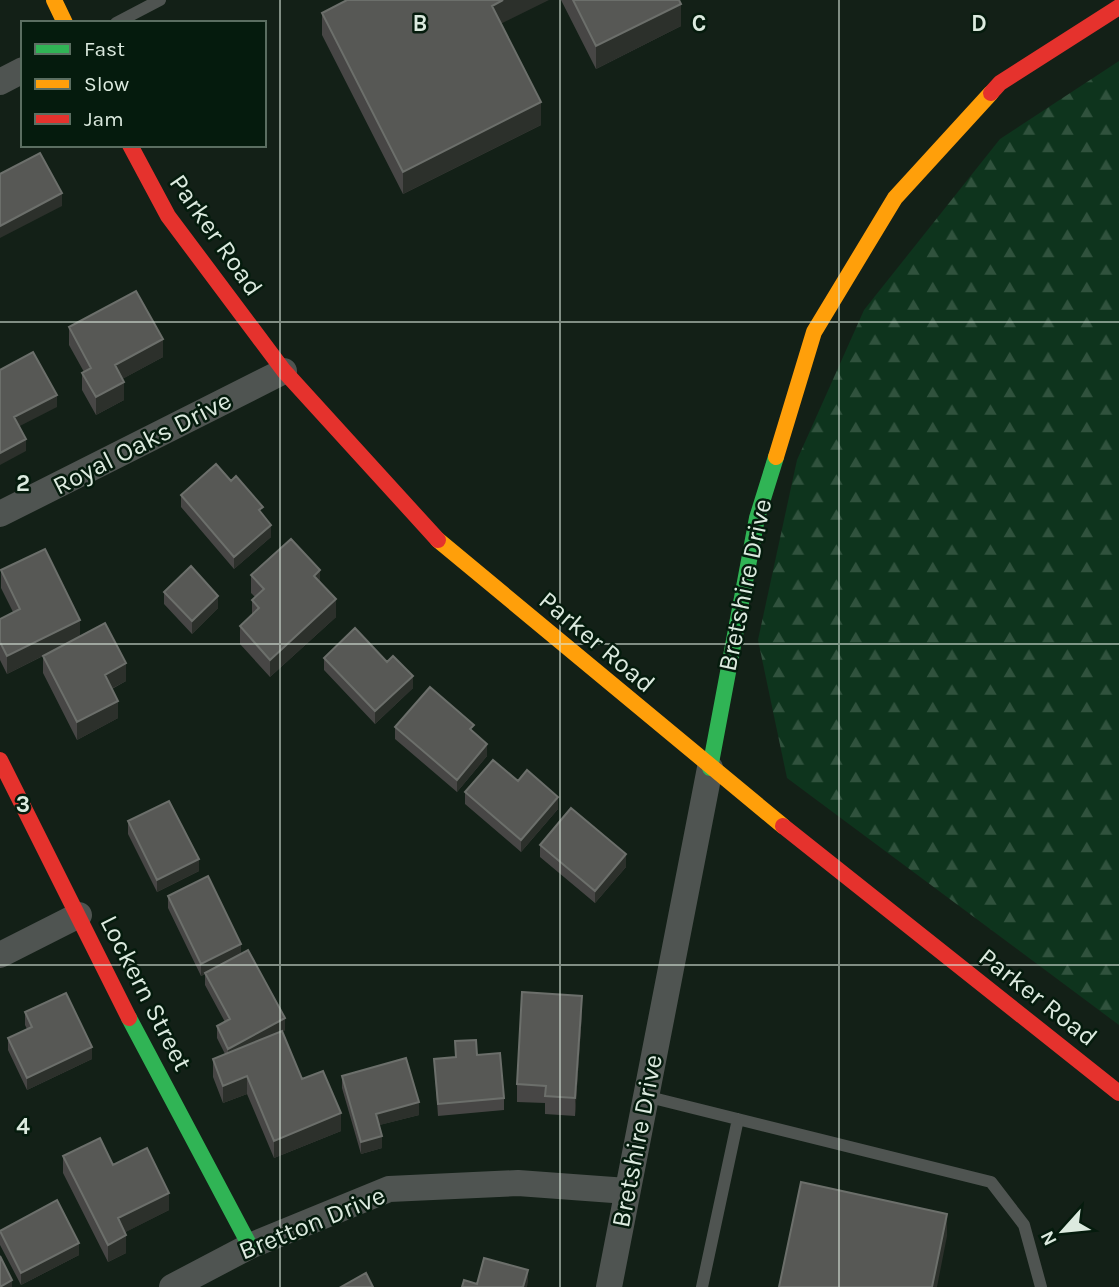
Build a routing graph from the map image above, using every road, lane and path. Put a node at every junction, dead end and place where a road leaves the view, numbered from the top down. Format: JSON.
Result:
{"nodes":[{"id":1,"x":54,"y":0,"type":"edge"},
{"id":2,"x":160,"y":0,"type":"edge"},
{"id":3,"x":1119,"y":7,"type":"edge"},
{"id":4,"x":64,"y":21,"type":"edge"},
{"id":5,"x":120,"y":21,"type":"edge"},
{"id":6,"x":21,"y":72,"type":"edge"},
{"id":7,"x":0,"y":82,"type":"edge"},
{"id":8,"x":131,"y":147,"type":"edge"},
{"id":9,"x":284,"y":372,"type":"junction"},
{"id":10,"x":0,"y":514,"type":"edge"},
{"id":11,"x":0,"y":760,"type":"edge"},
{"id":12,"x":710,"y":768,"type":"junction"},
{"id":13,"x":79,"y":915,"type":"junction"},
{"id":14,"x":0,"y":955,"type":"edge"},
{"id":15,"x":1119,"y":1093,"type":"edge"},
{"id":16,"x":645,"y":1096,"type":"junction"},
{"id":17,"x":738,"y":1119,"type":"junction"},
{"id":18,"x":626,"y":1191,"type":"junction"},
{"id":19,"x":250,"y":1246,"type":"junction"},
{"id":20,"x":172,"y":1287,"type":"edge"},
{"id":21,"x":609,"y":1287,"type":"edge"},
{"id":22,"x":702,"y":1287,"type":"edge"},
{"id":23,"x":1041,"y":1287,"type":"edge"}],
"edges":[{"from":1,"to":4,"type":"street"},
{"from":2,"to":5,"type":"lane"},
{"from":3,"to":12,"type":"street","name":"Bretshire Drive"},
{"from":6,"to":7,"type":"street"},
{"from":8,"to":9,"type":"street","name":"Parker Road"},
{"from":9,"to":10,"type":"street","name":"Royal Oaks Drive"},
{"from":9,"to":12,"type":"street","name":"Parker Road"},
{"from":11,"to":13,"type":"street","name":"Lockern Street"},
{"from":12,"to":15,"type":"street","name":"Parker Road"},
{"from":12,"to":16,"type":"street","name":"Bretshire Drive"},
{"from":13,"to":14,"type":"street"},
{"from":13,"to":19,"type":"street","name":"Lockern Street"},
{"from":16,"to":17,"type":"lane"},
{"from":16,"to":18,"type":"street","name":"Bretshire Drive"},
{"from":17,"to":22,"type":"lane"},
{"from":17,"to":23,"type":"lane"},
{"from":18,"to":19,"type":"street","name":"Bretton Drive"},
{"from":18,"to":21,"type":"street","name":"Bretshire Drive"},
{"from":19,"to":20,"type":"street","name":"Bretton Drive"}]}
